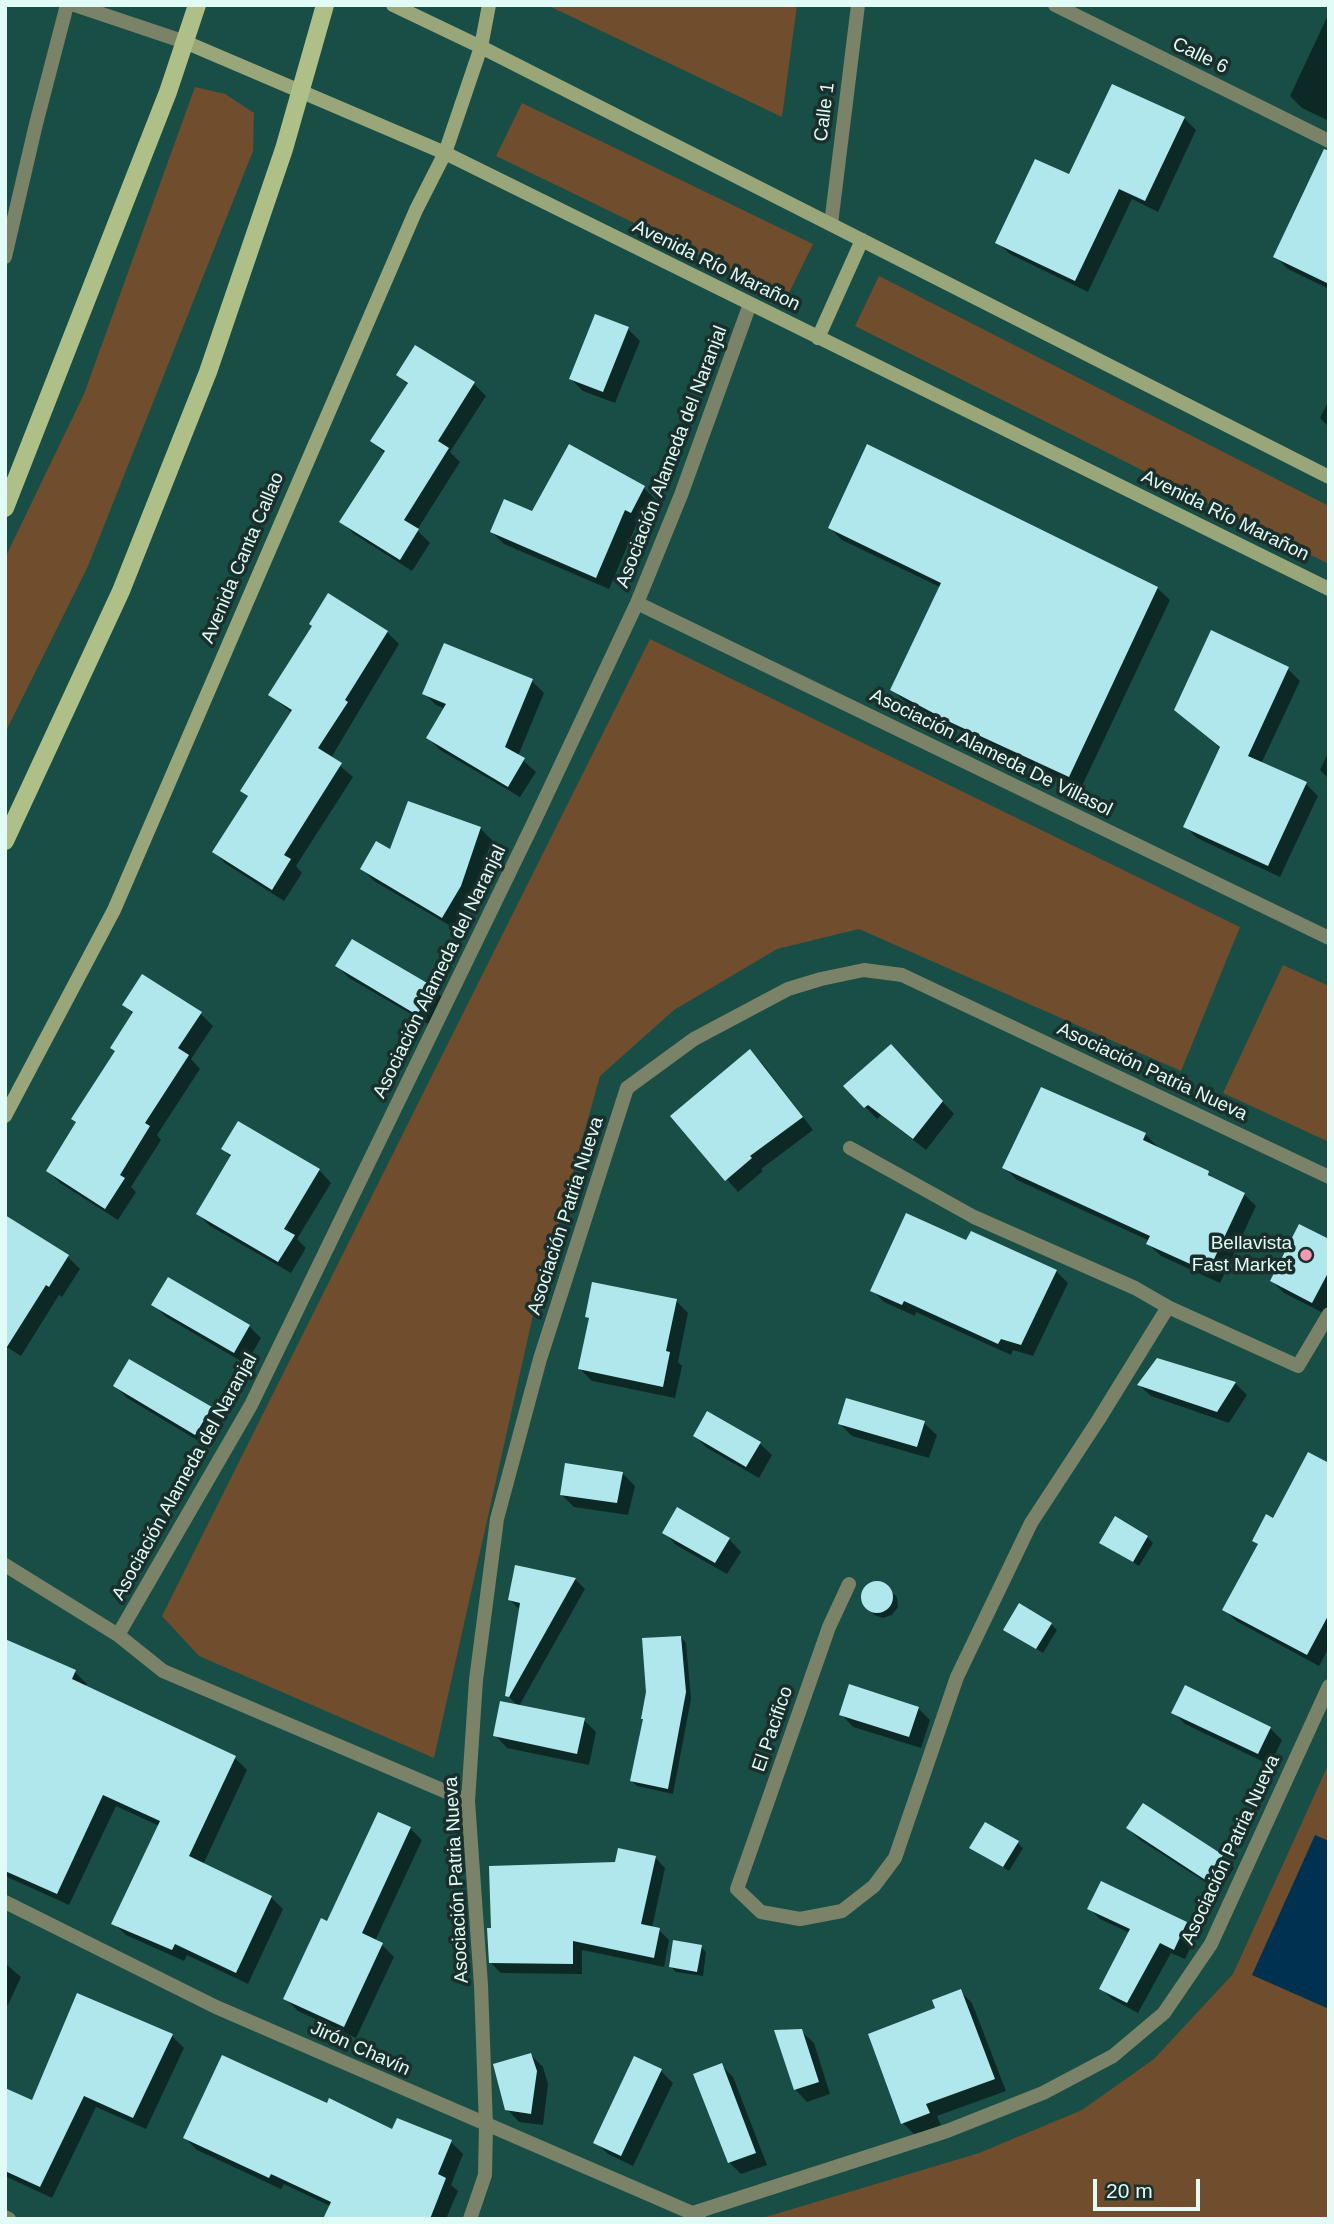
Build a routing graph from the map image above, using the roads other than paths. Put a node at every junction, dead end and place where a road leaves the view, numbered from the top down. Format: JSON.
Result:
{"nodes":[{"id":1,"x":67,"y":5,"type":"edge"},
{"id":2,"x":75,"y":5,"type":"edge"},
{"id":3,"x":197,"y":5,"type":"edge"},
{"id":4,"x":325,"y":5,"type":"edge"},
{"id":5,"x":393,"y":5,"type":"edge"},
{"id":6,"x":489,"y":5,"type":"edge"},
{"id":7,"x":858,"y":5,"type":"edge"},
{"id":8,"x":1055,"y":5,"type":"edge"},
{"id":9,"x":185,"y":42,"type":"junction"},
{"id":10,"x":481,"y":47,"type":"junction"},
{"id":11,"x":300,"y":93,"type":"junction"},
{"id":12,"x":1329,"y":141,"type":"edge"},
{"id":13,"x":445,"y":153,"type":"junction"},
{"id":14,"x":831,"y":224,"type":"junction"},
{"id":15,"x":862,"y":240,"type":"junction"},
{"id":16,"x":5,"y":257,"type":"edge"},
{"id":17,"x":750,"y":304,"type":"junction"},
{"id":18,"x":818,"y":338,"type":"junction"},
{"id":19,"x":1329,"y":477,"type":"edge"},
{"id":20,"x":5,"y":508,"type":"edge"},
{"id":21,"x":1329,"y":589,"type":"edge"},
{"id":22,"x":637,"y":603,"type":"junction"},
{"id":23,"x":5,"y":841,"type":"edge"},
{"id":24,"x":1329,"y":938,"type":"edge"},
{"id":25,"x":5,"y":1116,"type":"edge"},
{"id":26,"x":850,"y":1148,"type":"dead end"},
{"id":27,"x":1329,"y":1177,"type":"edge"},
{"id":28,"x":1168,"y":1307,"type":"junction"},
{"id":29,"x":1329,"y":1314,"type":"edge"},
{"id":30,"x":5,"y":1565,"type":"edge"},
{"id":31,"x":849,"y":1584,"type":"dead end"},
{"id":32,"x":118,"y":1635,"type":"junction"},
{"id":33,"x":1329,"y":1686,"type":"edge"},
{"id":34,"x":468,"y":1801,"type":"junction"},
{"id":35,"x":5,"y":1902,"type":"edge"},
{"id":36,"x":486,"y":2126,"type":"junction"},
{"id":37,"x":699,"y":2216,"type":"edge"},
{"id":38,"x":470,"y":2219,"type":"edge"}],
"edges":[{"from":1,"to":16,"type":"street"},
{"from":2,"to":9,"type":"street","name":"Avenida Río Marañon"},
{"from":3,"to":9,"type":"main road"},
{"from":4,"to":11,"type":"main road"},
{"from":5,"to":10,"type":"main road"},
{"from":6,"to":10,"type":"main road","name":"Avenida Canta Callao"},
{"from":7,"to":14,"type":"street","name":"Calle 1"},
{"from":8,"to":12,"type":"street","name":"Calle 6"},
{"from":9,"to":11,"type":"main road","name":"Avenida Río Marañon"},
{"from":9,"to":20,"type":"main road"},
{"from":10,"to":13,"type":"main road","name":"Avenida Canta Callao"},
{"from":10,"to":14,"type":"main road"},
{"from":11,"to":13,"type":"main road","name":"Avenida Río Marañon"},
{"from":11,"to":23,"type":"main road"},
{"from":13,"to":17,"type":"main road","name":"Avenida Río Marañon"},
{"from":13,"to":25,"type":"main road","name":"Avenida Canta Callao"},
{"from":14,"to":15,"type":"main road"},
{"from":15,"to":18,"type":"main road"},
{"from":15,"to":19,"type":"main road"},
{"from":17,"to":18,"type":"main road","name":"Avenida Río Marañon"},
{"from":17,"to":22,"type":"street","name":"Asociación Alameda del Naranjal"},
{"from":18,"to":21,"type":"main road","name":"Avenida Río Marañon"},
{"from":22,"to":24,"type":"street","name":"Asociación Alameda De Villasol"},
{"from":22,"to":32,"type":"street","name":"Asociación Alameda del Naranjal"},
{"from":26,"to":28,"type":"street"},
{"from":27,"to":34,"type":"street","name":"Asociación Patria Nueva"},
{"from":28,"to":29,"type":"street"},
{"from":28,"to":31,"type":"street","name":"El Pacifico"},
{"from":30,"to":32,"type":"street"},
{"from":32,"to":34,"type":"street"},
{"from":33,"to":37,"type":"street","name":"Asociación Patria Nueva"},
{"from":34,"to":36,"type":"street","name":"Asociación Patria Nueva"},
{"from":35,"to":36,"type":"street","name":"Jirón Chavín"},
{"from":36,"to":37,"type":"street","name":"Jirón Chavín"},
{"from":36,"to":38,"type":"street","name":"Asociación Patria Nueva"}]}
